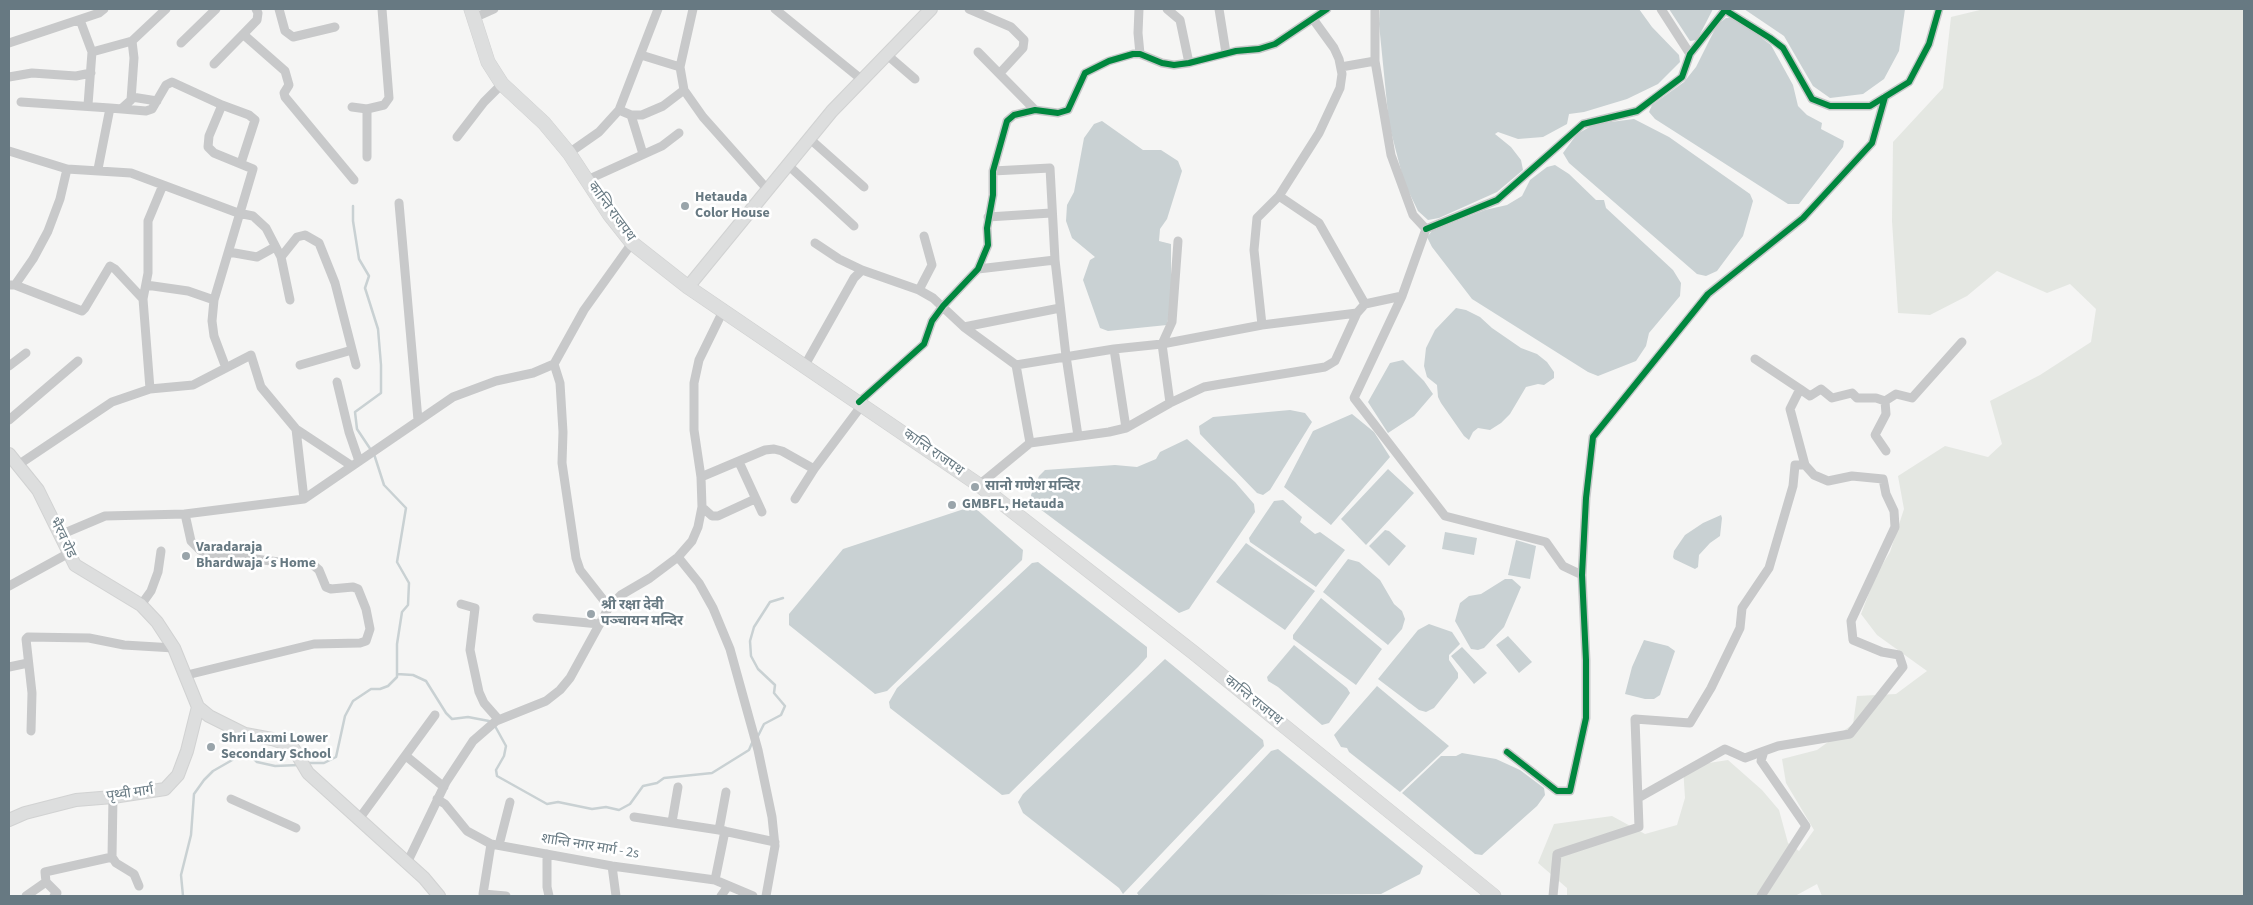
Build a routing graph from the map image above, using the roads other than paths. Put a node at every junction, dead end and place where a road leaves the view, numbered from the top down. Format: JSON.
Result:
{"nodes":[{"id":1,"x":104,"y":9,"type":"edge"},
{"id":2,"x":166,"y":9,"type":"edge"},
{"id":3,"x":216,"y":9,"type":"edge"},
{"id":4,"x":256,"y":9,"type":"edge"},
{"id":5,"x":279,"y":9,"type":"edge"},
{"id":6,"x":382,"y":9,"type":"edge"},
{"id":7,"x":494,"y":9,"type":"edge"},
{"id":8,"x":658,"y":9,"type":"edge"},
{"id":9,"x":693,"y":9,"type":"edge"},
{"id":10,"x":775,"y":9,"type":"edge"},
{"id":11,"x":931,"y":9,"type":"edge"},
{"id":12,"x":969,"y":9,"type":"edge"},
{"id":13,"x":1139,"y":9,"type":"edge"},
{"id":14,"x":1167,"y":9,"type":"edge"},
{"id":15,"x":1219,"y":9,"type":"edge"},
{"id":16,"x":1327,"y":9,"type":"edge"},
{"id":17,"x":1375,"y":9,"type":"edge"},
{"id":18,"x":1661,"y":9,"type":"edge"},
{"id":19,"x":1725,"y":9,"type":"edge"},
{"id":20,"x":1939,"y":9,"type":"edge"},
{"id":21,"x":473,"y":14,"type":"edge"},
{"id":22,"x":1313,"y":19,"type":"junction"},
{"id":23,"x":80,"y":20,"type":"junction"},
{"id":24,"x":335,"y":27,"type":"dead end"},
{"id":25,"x":244,"y":35,"type":"junction"},
{"id":26,"x":132,"y":41,"type":"junction"},
{"id":27,"x":9,"y":43,"type":"edge"},
{"id":28,"x":180,"y":43,"type":"dead end"},
{"id":29,"x":92,"y":52,"type":"junction"},
{"id":30,"x":978,"y":52,"type":"dead end"},
{"id":31,"x":1226,"y":53,"type":"junction"},
{"id":32,"x":886,"y":54,"type":"junction"},
{"id":33,"x":1140,"y":54,"type":"junction"},
{"id":34,"x":1690,"y":54,"type":"junction"},
{"id":35,"x":641,"y":55,"type":"junction"},
{"id":36,"x":1375,"y":61,"type":"junction"},
{"id":37,"x":1189,"y":63,"type":"junction"},
{"id":38,"x":214,"y":64,"type":"dead end"},
{"id":39,"x":680,"y":67,"type":"junction"},
{"id":40,"x":1341,"y":67,"type":"junction"},
{"id":41,"x":91,"y":73,"type":"junction"},
{"id":42,"x":1000,"y":73,"type":"junction"},
{"id":43,"x":9,"y":76,"type":"edge"},
{"id":44,"x":861,"y":79,"type":"junction"},
{"id":45,"x":915,"y":79,"type":"dead end"},
{"id":46,"x":502,"y":84,"type":"junction"},
{"id":47,"x":684,"y":90,"type":"junction"},
{"id":48,"x":132,"y":97,"type":"junction"},
{"id":49,"x":1885,"y":97,"type":"junction"},
{"id":50,"x":156,"y":101,"type":"junction"},
{"id":51,"x":21,"y":102,"type":"dead end"},
{"id":52,"x":88,"y":105,"type":"junction"},
{"id":53,"x":222,"y":105,"type":"junction"},
{"id":54,"x":352,"y":107,"type":"dead end"},
{"id":55,"x":110,"y":108,"type":"junction"},
{"id":56,"x":121,"y":109,"type":"junction"},
{"id":57,"x":367,"y":109,"type":"junction"},
{"id":58,"x":618,"y":110,"type":"junction"},
{"id":59,"x":1035,"y":110,"type":"junction"},
{"id":60,"x":631,"y":115,"type":"junction"},
{"id":61,"x":679,"y":133,"type":"dead end"},
{"id":62,"x":457,"y":137,"type":"dead end"},
{"id":63,"x":810,"y":139,"type":"junction"},
{"id":64,"x":9,"y":151,"type":"edge"},
{"id":65,"x":569,"y":154,"type":"junction"},
{"id":66,"x":642,"y":154,"type":"junction"},
{"id":67,"x":367,"y":157,"type":"dead end"},
{"id":68,"x":241,"y":164,"type":"junction"},
{"id":69,"x":789,"y":166,"type":"junction"},
{"id":70,"x":67,"y":169,"type":"junction"},
{"id":71,"x":98,"y":169,"type":"junction"},
{"id":72,"x":993,"y":171,"type":"junction"},
{"id":73,"x":354,"y":180,"type":"dead end"},
{"id":74,"x":588,"y":180,"type":"junction"},
{"id":75,"x":163,"y":185,"type":"junction"},
{"id":76,"x":864,"y":187,"type":"dead end"},
{"id":77,"x":768,"y":190,"type":"junction"},
{"id":78,"x":1279,"y":196,"type":"junction"},
{"id":79,"x":399,"y":203,"type":"dead end"},
{"id":80,"x":238,"y":213,"type":"junction"},
{"id":81,"x":1051,"y":213,"type":"junction"},
{"id":82,"x":988,"y":217,"type":"junction"},
{"id":83,"x":854,"y":226,"type":"dead end"},
{"id":84,"x":1426,"y":229,"type":"junction"},
{"id":85,"x":924,"y":236,"type":"dead end"},
{"id":86,"x":1178,"y":241,"type":"dead end"},
{"id":87,"x":632,"y":243,"type":"junction"},
{"id":88,"x":815,"y":243,"type":"dead end"},
{"id":89,"x":275,"y":247,"type":"junction"},
{"id":90,"x":229,"y":252,"type":"junction"},
{"id":91,"x":282,"y":257,"type":"junction"},
{"id":92,"x":1055,"y":260,"type":"junction"},
{"id":93,"x":978,"y":269,"type":"junction"},
{"id":94,"x":862,"y":270,"type":"junction"},
{"id":95,"x":12,"y":285,"type":"edge"},
{"id":96,"x":146,"y":286,"type":"junction"},
{"id":97,"x":688,"y":287,"type":"junction"},
{"id":98,"x":919,"y":290,"type":"junction"},
{"id":99,"x":1402,"y":296,"type":"junction"},
{"id":100,"x":143,"y":298,"type":"junction"},
{"id":101,"x":214,"y":300,"type":"junction"},
{"id":102,"x":290,"y":300,"type":"dead end"},
{"id":103,"x":1365,"y":304,"type":"junction"},
{"id":104,"x":943,"y":306,"type":"junction"},
{"id":105,"x":1060,"y":308,"type":"junction"},
{"id":106,"x":724,"y":309,"type":"junction"},
{"id":107,"x":1357,"y":313,"type":"junction"},
{"id":108,"x":1262,"y":325,"type":"junction"},
{"id":109,"x":964,"y":327,"type":"junction"},
{"id":110,"x":1962,"y":342,"type":"dead end"},
{"id":111,"x":1162,"y":344,"type":"junction"},
{"id":112,"x":1114,"y":349,"type":"junction"},
{"id":113,"x":352,"y":350,"type":"junction"},
{"id":114,"x":26,"y":353,"type":"dead end"},
{"id":115,"x":1066,"y":356,"type":"junction"},
{"id":116,"x":1755,"y":359,"type":"dead end"},
{"id":117,"x":78,"y":361,"type":"dead end"},
{"id":118,"x":554,"y":364,"type":"junction"},
{"id":119,"x":300,"y":365,"type":"dead end"},
{"id":120,"x":356,"y":365,"type":"dead end"},
{"id":121,"x":805,"y":365,"type":"junction"},
{"id":122,"x":1016,"y":365,"type":"junction"},
{"id":123,"x":9,"y":366,"type":"edge"},
{"id":124,"x":226,"y":368,"type":"junction"},
{"id":125,"x":337,"y":382,"type":"dead end"},
{"id":126,"x":150,"y":389,"type":"junction"},
{"id":127,"x":1800,"y":389,"type":"junction"},
{"id":128,"x":1885,"y":402,"type":"junction"},
{"id":129,"x":861,"y":403,"type":"junction"},
{"id":130,"x":1170,"y":403,"type":"junction"},
{"id":131,"x":9,"y":420,"type":"edge"},
{"id":132,"x":418,"y":420,"type":"junction"},
{"id":133,"x":1126,"y":428,"type":"junction"},
{"id":134,"x":296,"y":429,"type":"junction"},
{"id":135,"x":1078,"y":436,"type":"junction"},
{"id":136,"x":1030,"y":443,"type":"junction"},
{"id":137,"x":1886,"y":451,"type":"dead end"},
{"id":138,"x":9,"y":454,"type":"edge"},
{"id":139,"x":359,"y":461,"type":"junction"},
{"id":140,"x":738,"y":462,"type":"junction"},
{"id":141,"x":18,"y":465,"type":"junction"},
{"id":142,"x":1805,"y":465,"type":"junction"},
{"id":143,"x":814,"y":469,"type":"junction"},
{"id":144,"x":701,"y":477,"type":"junction"},
{"id":145,"x":979,"y":485,"type":"junction"},
{"id":146,"x":304,"y":499,"type":"junction"},
{"id":147,"x":755,"y":499,"type":"junction"},
{"id":148,"x":795,"y":499,"type":"dead end"},
{"id":149,"x":702,"y":507,"type":"junction"},
{"id":150,"x":762,"y":512,"type":"dead end"},
{"id":151,"x":185,"y":514,"type":"junction"},
{"id":152,"x":60,"y":535,"type":"junction"},
{"id":153,"x":161,"y":551,"type":"dead end"},
{"id":154,"x":69,"y":553,"type":"junction"},
{"id":155,"x":678,"y":557,"type":"junction"},
{"id":156,"x":1582,"y":575,"type":"junction"},
{"id":157,"x":9,"y":586,"type":"edge"},
{"id":158,"x":461,"y":604,"type":"dead end"},
{"id":159,"x":141,"y":606,"type":"junction"},
{"id":160,"x":609,"y":607,"type":"junction"},
{"id":161,"x":536,"y":618,"type":"dead end"},
{"id":162,"x":599,"y":624,"type":"junction"},
{"id":163,"x":174,"y":648,"type":"junction"},
{"id":164,"x":28,"y":663,"type":"junction"},
{"id":165,"x":9,"y":667,"type":"edge"},
{"id":166,"x":187,"y":675,"type":"junction"},
{"id":167,"x":198,"y":707,"type":"junction"},
{"id":168,"x":435,"y":715,"type":"dead end"},
{"id":169,"x":499,"y":720,"type":"junction"},
{"id":170,"x":31,"y":731,"type":"dead end"},
{"id":171,"x":1764,"y":751,"type":"junction"},
{"id":172,"x":1507,"y":752,"type":"dead end"},
{"id":173,"x":406,"y":756,"type":"junction"},
{"id":174,"x":444,"y":787,"type":"junction"},
{"id":175,"x":678,"y":787,"type":"dead end"},
{"id":176,"x":726,"y":792,"type":"dead end"},
{"id":177,"x":113,"y":797,"type":"junction"},
{"id":178,"x":1638,"y":798,"type":"junction"},
{"id":179,"x":231,"y":799,"type":"dead end"},
{"id":180,"x":437,"y":799,"type":"junction"},
{"id":181,"x":510,"y":802,"type":"dead end"},
{"id":182,"x":634,"y":817,"type":"dead end"},
{"id":183,"x":359,"y":819,"type":"junction"},
{"id":184,"x":9,"y":820,"type":"edge"},
{"id":185,"x":672,"y":822,"type":"junction"},
{"id":186,"x":296,"y":828,"type":"dead end"},
{"id":187,"x":722,"y":831,"type":"junction"},
{"id":188,"x":775,"y":842,"type":"junction"},
{"id":189,"x":495,"y":844,"type":"junction"},
{"id":190,"x":547,"y":854,"type":"junction"},
{"id":191,"x":112,"y":857,"type":"junction"},
{"id":192,"x":407,"y":863,"type":"junction"},
{"id":193,"x":612,"y":866,"type":"junction"},
{"id":194,"x":715,"y":880,"type":"junction"},
{"id":195,"x":46,"y":882,"type":"junction"},
{"id":196,"x":139,"y":886,"type":"dead end"},
{"id":197,"x":728,"y":886,"type":"junction"},
{"id":198,"x":26,"y":896,"type":"edge"},
{"id":199,"x":54,"y":896,"type":"edge"},
{"id":200,"x":438,"y":896,"type":"edge"},
{"id":201,"x":506,"y":896,"type":"edge"},
{"id":202,"x":549,"y":896,"type":"edge"},
{"id":203,"x":616,"y":896,"type":"edge"},
{"id":204,"x":721,"y":896,"type":"edge"},
{"id":205,"x":753,"y":896,"type":"edge"},
{"id":206,"x":766,"y":896,"type":"edge"},
{"id":207,"x":1494,"y":896,"type":"edge"},
{"id":208,"x":1553,"y":896,"type":"edge"},
{"id":209,"x":1761,"y":896,"type":"edge"}],
"edges":[{"from":1,"to":23,"type":"street"},
{"from":2,"to":26,"type":"street"},
{"from":3,"to":28,"type":"street"},
{"from":4,"to":25,"type":"street"},
{"from":5,"to":24,"type":"street"},
{"from":6,"to":57,"type":"street"},
{"from":7,"to":21,"type":"street"},
{"from":8,"to":35,"type":"street"},
{"from":9,"to":39,"type":"street"},
{"from":10,"to":44,"type":"street"},
{"from":11,"to":32,"type":"main road"},
{"from":12,"to":42,"type":"street"},
{"from":13,"to":33,"type":"street"},
{"from":14,"to":37,"type":"street"},
{"from":15,"to":31,"type":"street"},
{"from":16,"to":22,"type":"street"},
{"from":17,"to":36,"type":"street"},
{"from":18,"to":34,"type":"street"},
{"from":19,"to":34,"type":"street"},
{"from":19,"to":49,"type":"street"},
{"from":20,"to":49,"type":"street"},
{"from":21,"to":46,"type":"main road","name":"कान्ति राजपथ"},
{"from":22,"to":31,"type":"street"},
{"from":22,"to":40,"type":"street"},
{"from":23,"to":27,"type":"street"},
{"from":23,"to":29,"type":"street"},
{"from":25,"to":38,"type":"street"},
{"from":25,"to":73,"type":"street"},
{"from":26,"to":29,"type":"street"},
{"from":26,"to":48,"type":"street"},
{"from":29,"to":41,"type":"street"},
{"from":30,"to":42,"type":"street"},
{"from":31,"to":37,"type":"street"},
{"from":32,"to":44,"type":"main road"},
{"from":32,"to":45,"type":"street"},
{"from":33,"to":37,"type":"street"},
{"from":33,"to":59,"type":"street"},
{"from":34,"to":84,"type":"street"},
{"from":35,"to":39,"type":"street"},
{"from":35,"to":58,"type":"street"},
{"from":36,"to":40,"type":"street"},
{"from":36,"to":84,"type":"street"},
{"from":39,"to":47,"type":"street"},
{"from":40,"to":78,"type":"street"},
{"from":41,"to":43,"type":"street"},
{"from":41,"to":52,"type":"street"},
{"from":42,"to":59,"type":"street"},
{"from":44,"to":63,"type":"main road"},
{"from":46,"to":62,"type":"street"},
{"from":46,"to":65,"type":"main road","name":"कान्ति राजपथ"},
{"from":47,"to":60,"type":"street"},
{"from":47,"to":77,"type":"street"},
{"from":48,"to":50,"type":"street"},
{"from":48,"to":56,"type":"street"},
{"from":49,"to":156,"type":"street"},
{"from":50,"to":53,"type":"street"},
{"from":50,"to":56,"type":"street"},
{"from":51,"to":52,"type":"street"},
{"from":52,"to":55,"type":"street"},
{"from":53,"to":68,"type":"street"},
{"from":53,"to":68,"type":"street"},
{"from":54,"to":57,"type":"street"},
{"from":55,"to":56,"type":"street"},
{"from":55,"to":71,"type":"street"},
{"from":57,"to":67,"type":"street"},
{"from":58,"to":60,"type":"street"},
{"from":58,"to":65,"type":"street"},
{"from":59,"to":72,"type":"street"},
{"from":60,"to":66,"type":"street"},
{"from":61,"to":66,"type":"street"},
{"from":63,"to":69,"type":"main road"},
{"from":63,"to":76,"type":"street"},
{"from":64,"to":70,"type":"street"},
{"from":65,"to":74,"type":"main road","name":"कान्ति राजपथ"},
{"from":66,"to":74,"type":"street"},
{"from":68,"to":80,"type":"street"},
{"from":69,"to":77,"type":"main road"},
{"from":69,"to":83,"type":"street"},
{"from":70,"to":71,"type":"street"},
{"from":70,"to":95,"type":"street"},
{"from":71,"to":75,"type":"street"},
{"from":72,"to":81,"type":"street"},
{"from":72,"to":82,"type":"street"},
{"from":74,"to":87,"type":"main road","name":"कान्ति राजपथ"},
{"from":75,"to":80,"type":"street"},
{"from":75,"to":96,"type":"street"},
{"from":77,"to":97,"type":"main road"},
{"from":78,"to":103,"type":"street"},
{"from":78,"to":108,"type":"street"},
{"from":79,"to":132,"type":"street"},
{"from":80,"to":89,"type":"street"},
{"from":80,"to":90,"type":"street"},
{"from":81,"to":82,"type":"street"},
{"from":81,"to":92,"type":"street"},
{"from":82,"to":93,"type":"street"},
{"from":84,"to":99,"type":"street"},
{"from":85,"to":98,"type":"street"},
{"from":86,"to":111,"type":"street"},
{"from":87,"to":97,"type":"main road","name":"कान्ति राजपथ"},
{"from":87,"to":118,"type":"street"},
{"from":88,"to":94,"type":"street"},
{"from":89,"to":90,"type":"street"},
{"from":89,"to":91,"type":"street"},
{"from":90,"to":101,"type":"street"},
{"from":91,"to":102,"type":"street"},
{"from":91,"to":113,"type":"street"},
{"from":92,"to":93,"type":"street"},
{"from":92,"to":105,"type":"street"},
{"from":93,"to":104,"type":"street"},
{"from":94,"to":98,"type":"street"},
{"from":94,"to":121,"type":"street"},
{"from":95,"to":100,"type":"street"},
{"from":96,"to":100,"type":"street"},
{"from":96,"to":101,"type":"street"},
{"from":97,"to":106,"type":"main road","name":"कान्ति राजपथ"},
{"from":98,"to":104,"type":"street"},
{"from":99,"to":103,"type":"street"},
{"from":99,"to":156,"type":"street"},
{"from":100,"to":126,"type":"street"},
{"from":101,"to":124,"type":"street"},
{"from":103,"to":107,"type":"street"},
{"from":104,"to":109,"type":"street"},
{"from":104,"to":129,"type":"street"},
{"from":105,"to":109,"type":"street"},
{"from":105,"to":115,"type":"street"},
{"from":106,"to":121,"type":"main road","name":"कान्ति राजपथ"},
{"from":106,"to":144,"type":"street"},
{"from":107,"to":108,"type":"street"},
{"from":107,"to":130,"type":"street"},
{"from":108,"to":111,"type":"street"},
{"from":109,"to":122,"type":"street"},
{"from":110,"to":128,"type":"street"},
{"from":111,"to":112,"type":"street"},
{"from":111,"to":130,"type":"street"},
{"from":112,"to":115,"type":"street"},
{"from":112,"to":133,"type":"street"},
{"from":113,"to":119,"type":"street"},
{"from":113,"to":120,"type":"street"},
{"from":114,"to":123,"type":"street"},
{"from":115,"to":122,"type":"street"},
{"from":115,"to":135,"type":"street"},
{"from":116,"to":127,"type":"street"},
{"from":117,"to":131,"type":"street"},
{"from":118,"to":132,"type":"street"},
{"from":118,"to":160,"type":"street"},
{"from":121,"to":129,"type":"main road","name":"कान्ति राजपथ"},
{"from":122,"to":136,"type":"street"},
{"from":124,"to":126,"type":"street"},
{"from":124,"to":134,"type":"street"},
{"from":125,"to":139,"type":"street"},
{"from":126,"to":141,"type":"street"},
{"from":127,"to":128,"type":"street"},
{"from":127,"to":142,"type":"street"},
{"from":128,"to":137,"type":"street"},
{"from":129,"to":143,"type":"street"},
{"from":129,"to":145,"type":"main road","name":"कान्ति राजपथ"},
{"from":130,"to":133,"type":"street"},
{"from":132,"to":139,"type":"street"},
{"from":133,"to":135,"type":"street"},
{"from":134,"to":139,"type":"street"},
{"from":134,"to":146,"type":"street"},
{"from":135,"to":136,"type":"street"},
{"from":136,"to":145,"type":"street"},
{"from":138,"to":141,"type":"main road","name":"भैरव रोड"},
{"from":139,"to":146,"type":"street"},
{"from":140,"to":143,"type":"street"},
{"from":140,"to":144,"type":"street"},
{"from":140,"to":147,"type":"street"},
{"from":141,"to":152,"type":"main road","name":"भैरव रोड"},
{"from":142,"to":171,"type":"street"},
{"from":142,"to":178,"type":"street"},
{"from":143,"to":148,"type":"street"},
{"from":144,"to":149,"type":"street"},
{"from":145,"to":207,"type":"main road","name":"कान्ति राजपथ"},
{"from":146,"to":151,"type":"street"},
{"from":147,"to":149,"type":"street"},
{"from":147,"to":150,"type":"street"},
{"from":149,"to":155,"type":"street"},
{"from":151,"to":152,"type":"street"},
{"from":151,"to":166,"type":"street"},
{"from":152,"to":154,"type":"main road","name":"भैरव रोड"},
{"from":153,"to":159,"type":"street"},
{"from":154,"to":157,"type":"street"},
{"from":154,"to":159,"type":"main road","name":"भैरव रोड"},
{"from":155,"to":160,"type":"street"},
{"from":155,"to":188,"type":"street"},
{"from":156,"to":172,"type":"street"},
{"from":158,"to":169,"type":"street"},
{"from":159,"to":163,"type":"main road","name":"भैरव रोड"},
{"from":160,"to":162,"type":"street"},
{"from":161,"to":162,"type":"street"},
{"from":162,"to":169,"type":"street"},
{"from":163,"to":164,"type":"street"},
{"from":163,"to":166,"type":"main road","name":"भैरव रोड"},
{"from":164,"to":165,"type":"street"},
{"from":164,"to":170,"type":"street"},
{"from":166,"to":167,"type":"main road","name":"भैरव रोड"},
{"from":167,"to":177,"type":"main road","name":"पृथ्वी मार्ग"},
{"from":167,"to":183,"type":"main road"},
{"from":168,"to":173,"type":"street"},
{"from":169,"to":174,"type":"street"},
{"from":171,"to":178,"type":"street"},
{"from":171,"to":209,"type":"street"},
{"from":173,"to":174,"type":"street"},
{"from":173,"to":183,"type":"street"},
{"from":174,"to":180,"type":"street"},
{"from":175,"to":185,"type":"street"},
{"from":176,"to":187,"type":"street"},
{"from":177,"to":184,"type":"main road","name":"पृथ्वी मार्ग"},
{"from":177,"to":191,"type":"street"},
{"from":178,"to":208,"type":"street"},
{"from":179,"to":186,"type":"street"},
{"from":180,"to":189,"type":"street","name":"शान्ति नगर मार्ग - 2s"},
{"from":180,"to":192,"type":"street"},
{"from":181,"to":189,"type":"street"},
{"from":182,"to":185,"type":"street"},
{"from":183,"to":192,"type":"main road"},
{"from":185,"to":187,"type":"street"},
{"from":187,"to":188,"type":"street"},
{"from":187,"to":194,"type":"street"},
{"from":188,"to":206,"type":"street"},
{"from":189,"to":190,"type":"street","name":"शान्ति नगर मार्ग - 2s"},
{"from":189,"to":201,"type":"street"},
{"from":190,"to":193,"type":"street","name":"शान्ति नगर मार्ग - 2s"},
{"from":190,"to":202,"type":"street"},
{"from":191,"to":195,"type":"street"},
{"from":191,"to":196,"type":"street"},
{"from":192,"to":200,"type":"main road"},
{"from":193,"to":194,"type":"street","name":"शान्ति नगर मार्ग - 2s"},
{"from":193,"to":203,"type":"street"},
{"from":194,"to":197,"type":"street","name":"शान्ति नगर मार्ग - 2s"},
{"from":195,"to":198,"type":"street"},
{"from":195,"to":199,"type":"street"},
{"from":197,"to":204,"type":"street"},
{"from":197,"to":205,"type":"street","name":"शान्ति नगर मार्ग - 2s"}]}
